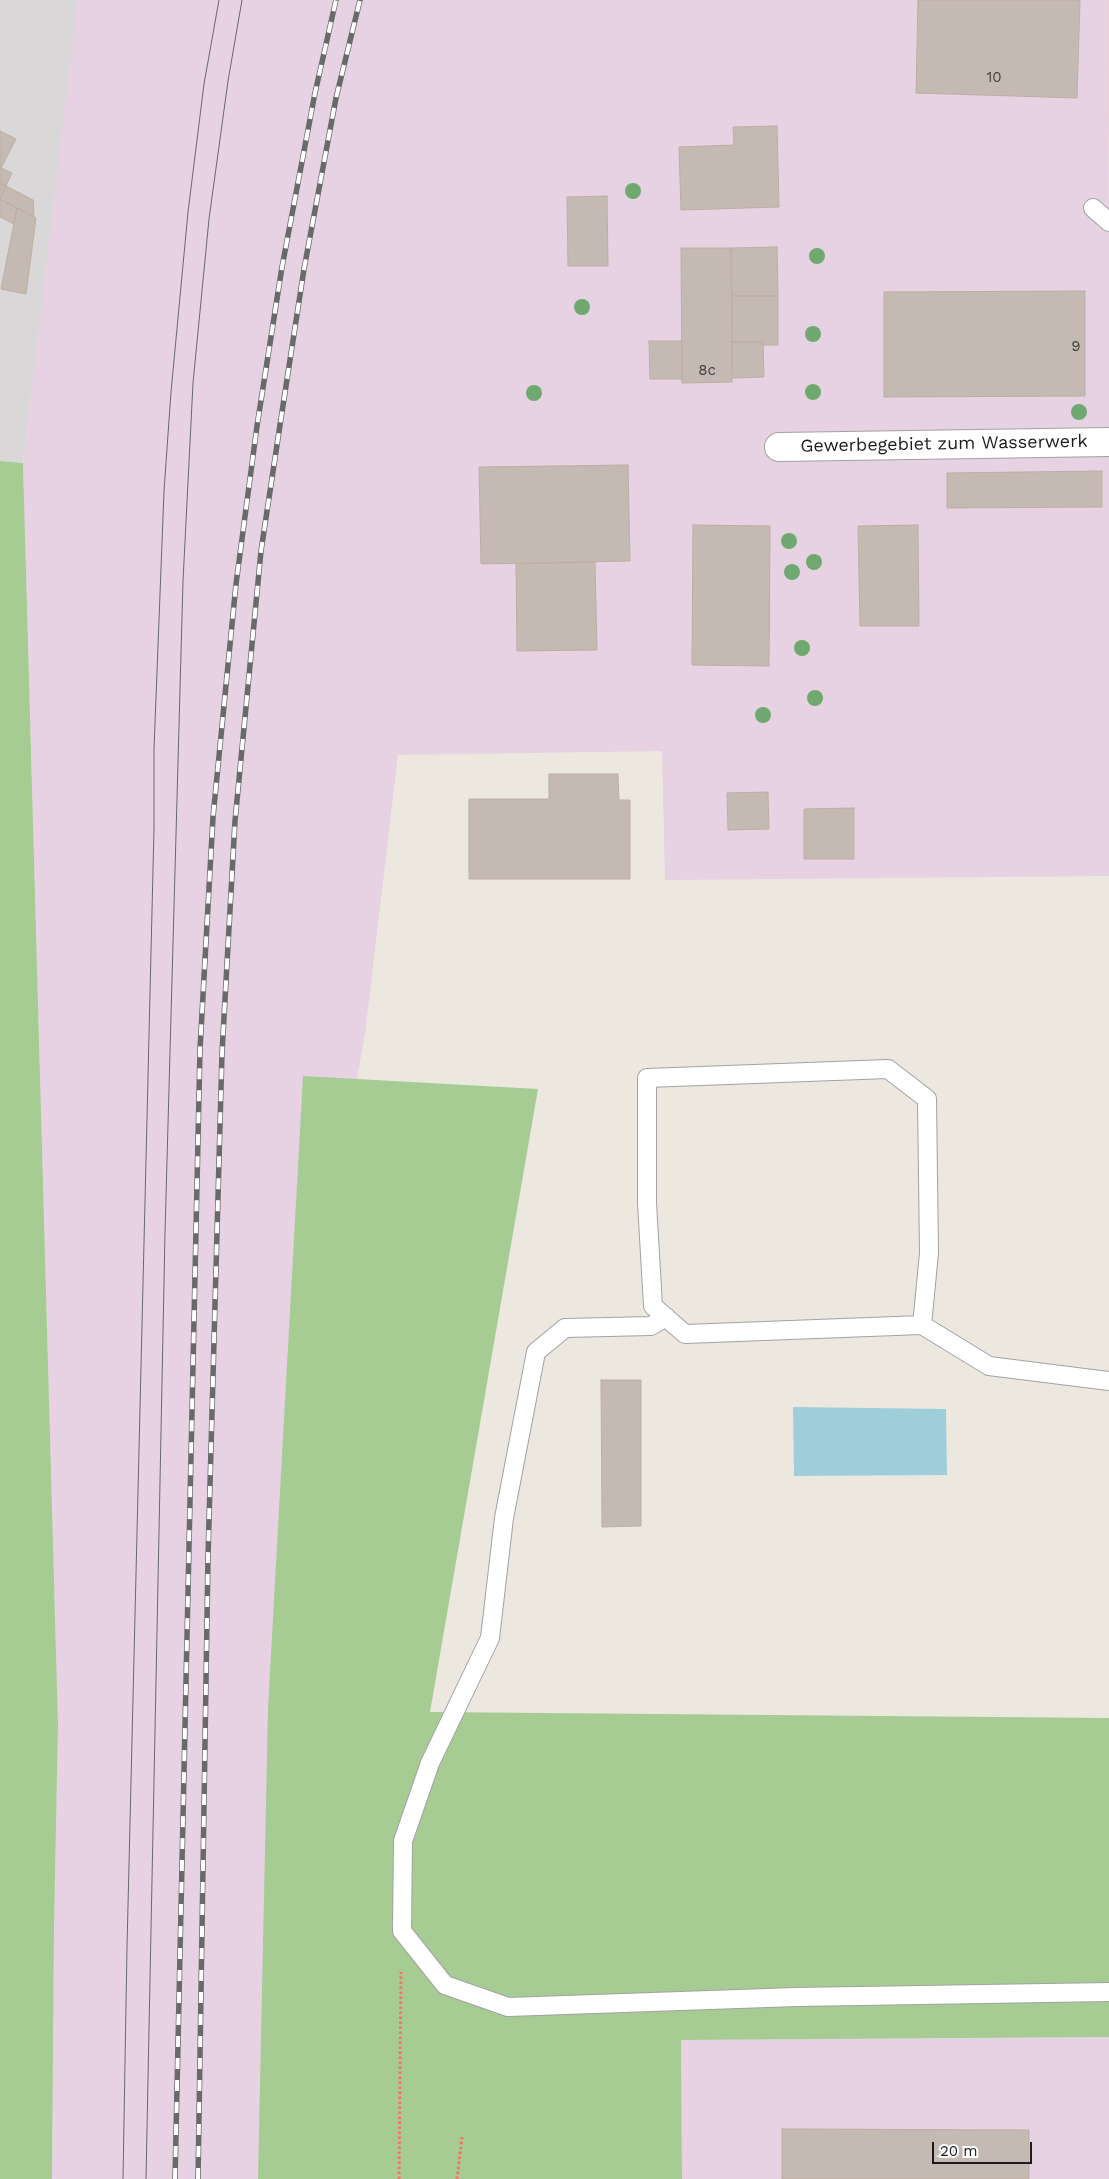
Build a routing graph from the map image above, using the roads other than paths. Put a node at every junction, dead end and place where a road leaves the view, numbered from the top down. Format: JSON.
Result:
{"nodes":[{"id":1,"x":1093,"y":208,"type":"dead end"},
{"id":2,"x":1109,"y":222,"type":"edge"},
{"id":3,"x":1109,"y":442,"type":"edge"},
{"id":4,"x":779,"y":446,"type":"dead end"},
{"id":5,"x":666,"y":1317,"type":"junction"},
{"id":6,"x":922,"y":1325,"type":"junction"},
{"id":7,"x":1109,"y":1381,"type":"edge"},
{"id":8,"x":1109,"y":1992,"type":"edge"}],
"edges":[{"from":1,"to":2,"type":"lane"},
{"from":3,"to":4,"type":"street","name":"Gewerbegebiet zum Wasserwerk"},
{"from":5,"to":6,"type":"lane"},
{"from":5,"to":6,"type":"lane"},
{"from":5,"to":8,"type":"lane"},
{"from":6,"to":7,"type":"lane"}]}
